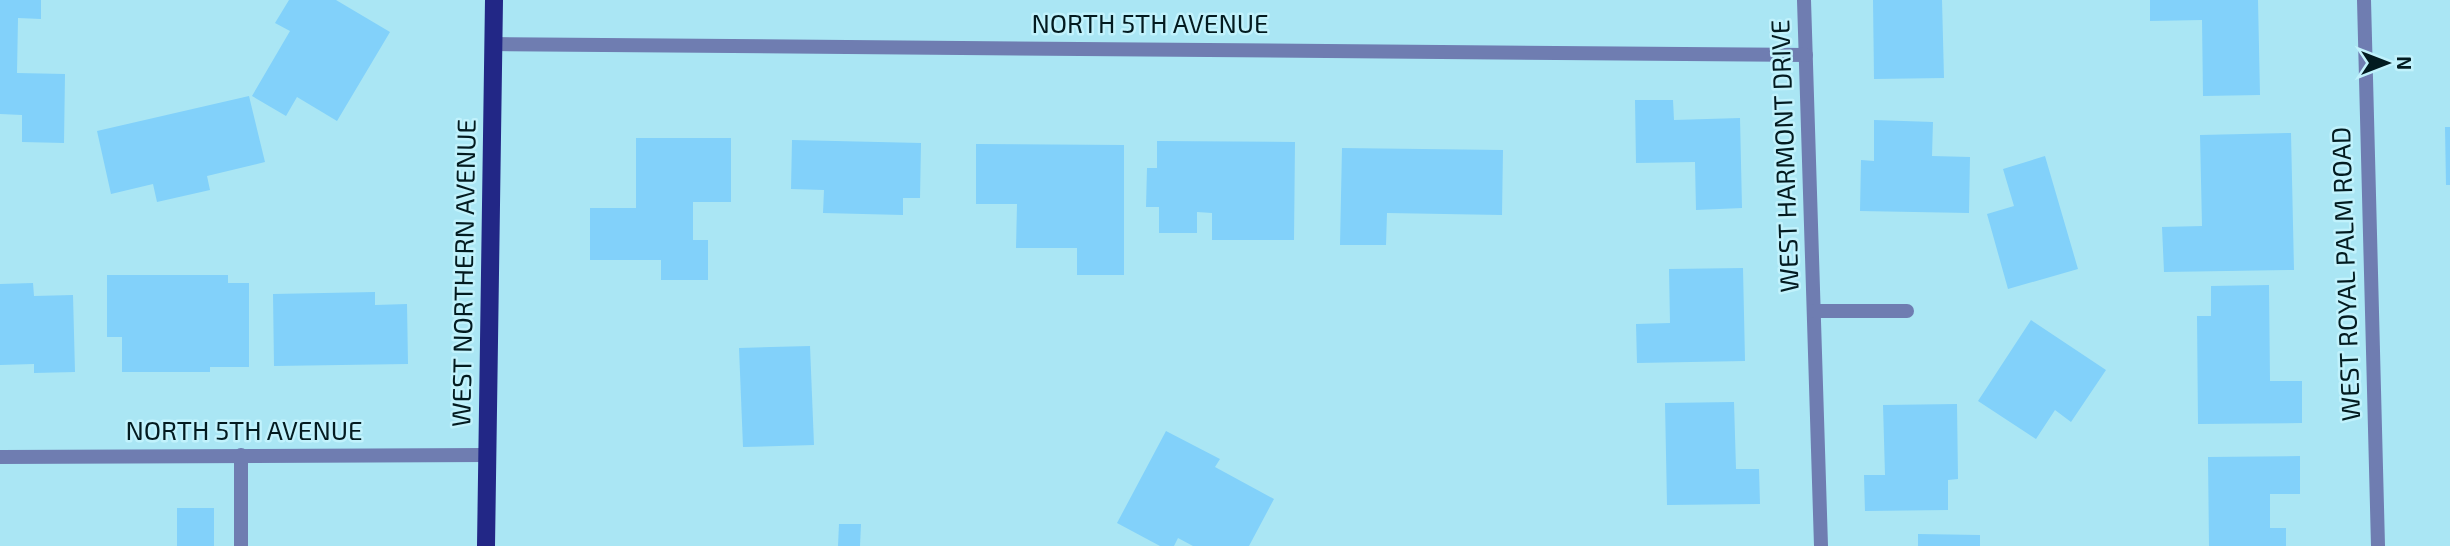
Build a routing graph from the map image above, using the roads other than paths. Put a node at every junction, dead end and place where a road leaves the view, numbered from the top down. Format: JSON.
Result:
{"nodes":[{"id":1,"x":494,"y":0,"type":"edge"},
{"id":2,"x":1804,"y":0,"type":"edge"},
{"id":3,"x":2364,"y":0,"type":"edge"},
{"id":4,"x":493,"y":44,"type":"junction"},
{"id":5,"x":1806,"y":55,"type":"junction"},
{"id":6,"x":1814,"y":311,"type":"junction"},
{"id":7,"x":1907,"y":311,"type":"dead end"},
{"id":8,"x":487,"y":454,"type":"junction"},
{"id":9,"x":241,"y":456,"type":"junction"},
{"id":10,"x":0,"y":457,"type":"edge"},
{"id":11,"x":241,"y":546,"type":"edge"},
{"id":12,"x":486,"y":546,"type":"edge"},
{"id":13,"x":1821,"y":546,"type":"edge"},
{"id":14,"x":2378,"y":546,"type":"edge"}],
"edges":[{"from":1,"to":4,"type":"main road","name":"WEST NORTHERN AVENUE"},
{"from":2,"to":5,"type":"street","name":"WEST HARMONT DRIVE"},
{"from":3,"to":14,"type":"street","name":"WEST ROYAL PALM ROAD"},
{"from":4,"to":5,"type":"street","name":"NORTH 5TH AVENUE"},
{"from":4,"to":8,"type":"main road","name":"WEST NORTHERN AVENUE"},
{"from":5,"to":6,"type":"street","name":"WEST HARMONT DRIVE"},
{"from":6,"to":7,"type":"street","name":"WEST HARMONT DRIVE"},
{"from":6,"to":13,"type":"street","name":"WEST HARMONT DRIVE"},
{"from":8,"to":9,"type":"street","name":"NORTH 5TH AVENUE"},
{"from":8,"to":12,"type":"main road","name":"WEST NORTHERN AVENUE"},
{"from":9,"to":10,"type":"street","name":"NORTH 5TH AVENUE"},
{"from":9,"to":11,"type":"street"}]}
